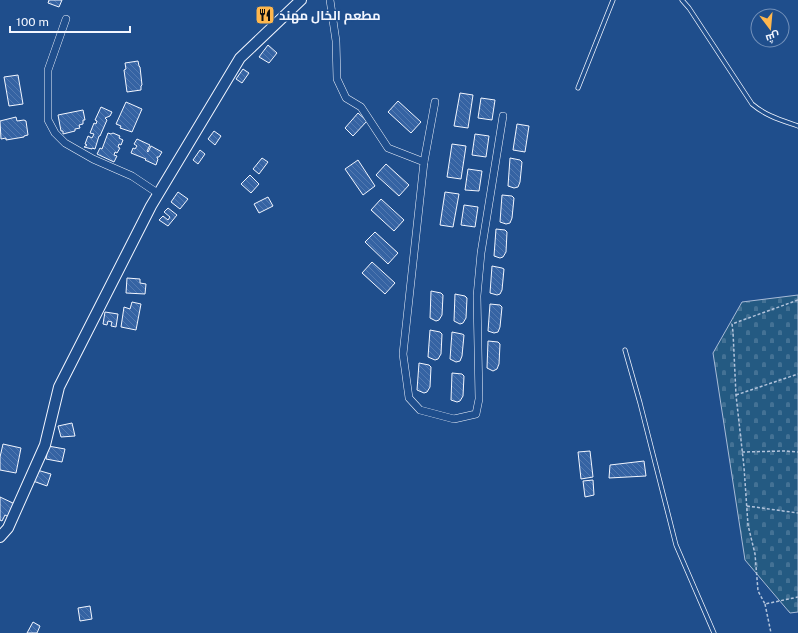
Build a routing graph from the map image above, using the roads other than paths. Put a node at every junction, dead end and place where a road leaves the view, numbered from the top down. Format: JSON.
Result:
{"nodes":[{"id":1,"x":300,"y":0,"type":"edge"},
{"id":2,"x":330,"y":0,"type":"edge"},
{"id":3,"x":613,"y":0,"type":"edge"},
{"id":4,"x":682,"y":0,"type":"edge"},
{"id":5,"x":66,"y":19,"type":"dead end"},
{"id":6,"x":578,"y":88,"type":"dead end"},
{"id":7,"x":435,"y":102,"type":"dead end"},
{"id":8,"x":503,"y":116,"type":"dead end"},
{"id":9,"x":798,"y":126,"type":"edge"},
{"id":10,"x":424,"y":162,"type":"junction"},
{"id":11,"x":159,"y":194,"type":"junction"},
{"id":12,"x":625,"y":350,"type":"dead end"},
{"id":13,"x":0,"y":537,"type":"edge"},
{"id":14,"x":714,"y":633,"type":"edge"}],
"edges":[{"from":1,"to":11,"type":"street"},
{"from":2,"to":10,"type":"street"},
{"from":3,"to":6,"type":"lane"},
{"from":4,"to":9,"type":"lane"},
{"from":5,"to":11,"type":"street"},
{"from":7,"to":10,"type":"street"},
{"from":8,"to":10,"type":"street"},
{"from":11,"to":13,"type":"street"},
{"from":12,"to":14,"type":"lane"}]}
